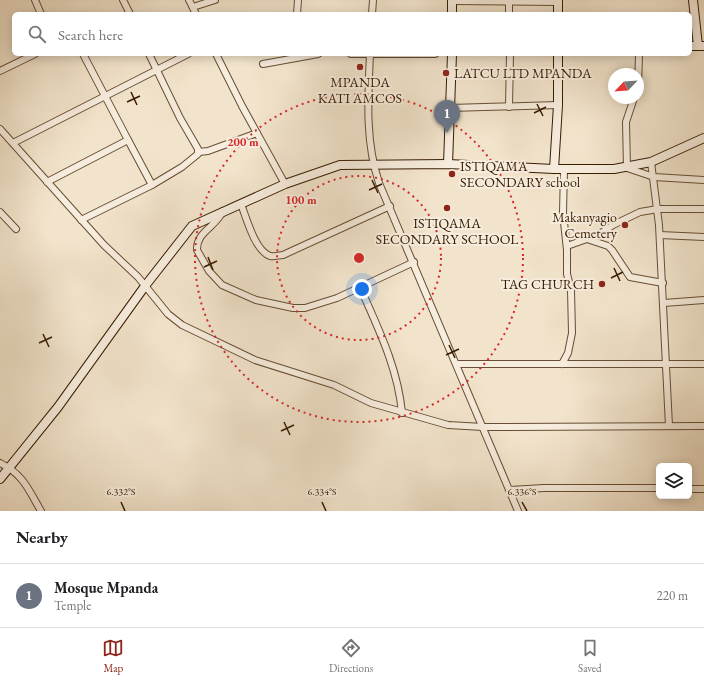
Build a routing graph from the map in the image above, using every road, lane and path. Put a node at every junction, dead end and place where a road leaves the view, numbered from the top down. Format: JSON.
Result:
{"nodes":[{"id":1,"x":35,"y":0,"type":"edge"},
{"id":2,"x":124,"y":0,"type":"edge"},
{"id":3,"x":189,"y":0,"type":"edge"},
{"id":4,"x":215,"y":0,"type":"edge"},
{"id":5,"x":298,"y":0,"type":"edge"},
{"id":6,"x":373,"y":0,"type":"edge"},
{"id":7,"x":452,"y":0,"type":"edge"},
{"id":8,"x":509,"y":0,"type":"edge"},
{"id":9,"x":693,"y":0,"type":"edge"},
{"id":10,"x":558,"y":1,"type":"edge"},
{"id":11,"x":193,"y":7,"type":"junction"},
{"id":12,"x":40,"y":12,"type":"edge"},
{"id":13,"x":128,"y":12,"type":"edge"},
{"id":14,"x":195,"y":12,"type":"edge"},
{"id":15,"x":297,"y":12,"type":"edge"},
{"id":16,"x":372,"y":12,"type":"edge"},
{"id":17,"x":452,"y":12,"type":"edge"},
{"id":18,"x":509,"y":12,"type":"edge"},
{"id":19,"x":558,"y":12,"type":"edge"},
{"id":20,"x":697,"y":46,"type":"edge"},
{"id":21,"x":31,"y":56,"type":"edge"},
{"id":22,"x":84,"y":56,"type":"edge"},
{"id":23,"x":150,"y":56,"type":"edge"},
{"id":24,"x":184,"y":56,"type":"edge"},
{"id":25,"x":217,"y":56,"type":"edge"},
{"id":26,"x":294,"y":56,"type":"edge"},
{"id":27,"x":370,"y":56,"type":"edge"},
{"id":28,"x":452,"y":56,"type":"edge"},
{"id":29,"x":510,"y":56,"type":"edge"},
{"id":30,"x":558,"y":56,"type":"edge"},
{"id":31,"x":640,"y":56,"type":"edge"},
{"id":32,"x":263,"y":64,"type":"dead end"},
{"id":33,"x":639,"y":68,"type":"edge"},
{"id":34,"x":157,"y":70,"type":"junction"},
{"id":35,"x":0,"y":71,"type":"edge"},
{"id":36,"x":106,"y":96,"type":"junction"},
{"id":37,"x":632,"y":104,"type":"edge"},
{"id":38,"x":558,"y":105,"type":"junction"},
{"id":39,"x":509,"y":107,"type":"junction"},
{"id":40,"x":450,"y":108,"type":"junction"},
{"id":41,"x":0,"y":129,"type":"edge"},
{"id":42,"x":258,"y":133,"type":"junction"},
{"id":43,"x":704,"y":138,"type":"edge"},
{"id":44,"x":128,"y":140,"type":"junction"},
{"id":45,"x":13,"y":144,"type":"junction"},
{"id":46,"x":199,"y":152,"type":"junction"},
{"id":47,"x":651,"y":162,"type":"junction"},
{"id":48,"x":373,"y":163,"type":"junction"},
{"id":49,"x":448,"y":164,"type":"junction"},
{"id":50,"x":627,"y":168,"type":"junction"},
{"id":51,"x":554,"y":169,"type":"junction"},
{"id":52,"x":564,"y":169,"type":"junction"},
{"id":53,"x":654,"y":177,"type":"junction"},
{"id":54,"x":704,"y":180,"type":"edge"},
{"id":55,"x":47,"y":182,"type":"junction"},
{"id":56,"x":285,"y":184,"type":"junction"},
{"id":57,"x":152,"y":185,"type":"junction"},
{"id":58,"x":241,"y":204,"type":"junction"},
{"id":59,"x":390,"y":206,"type":"junction"},
{"id":60,"x":658,"y":209,"type":"junction"},
{"id":61,"x":704,"y":209,"type":"edge"},
{"id":62,"x":223,"y":211,"type":"junction"},
{"id":63,"x":0,"y":212,"type":"edge"},
{"id":64,"x":81,"y":220,"type":"junction"},
{"id":65,"x":16,"y":229,"type":"dead end"},
{"id":66,"x":660,"y":235,"type":"junction"},
{"id":67,"x":704,"y":237,"type":"edge"},
{"id":68,"x":587,"y":239,"type":"junction"},
{"id":69,"x":567,"y":246,"type":"junction"},
{"id":70,"x":414,"y":262,"type":"junction"},
{"id":71,"x":663,"y":283,"type":"junction"},
{"id":72,"x":145,"y":286,"type":"junction"},
{"id":73,"x":360,"y":287,"type":"junction"},
{"id":74,"x":704,"y":300,"type":"edge"},
{"id":75,"x":664,"y":303,"type":"junction"},
{"id":76,"x":457,"y":364,"type":"junction"},
{"id":77,"x":562,"y":364,"type":"junction"},
{"id":78,"x":666,"y":364,"type":"junction"},
{"id":79,"x":704,"y":364,"type":"edge"},
{"id":80,"x":402,"y":413,"type":"junction"},
{"id":81,"x":669,"y":426,"type":"junction"},
{"id":82,"x":704,"y":426,"type":"edge"},
{"id":83,"x":483,"y":427,"type":"junction"},
{"id":84,"x":0,"y":463,"type":"edge"},
{"id":85,"x":10,"y":468,"type":"junction"},
{"id":86,"x":0,"y":478,"type":"edge"},
{"id":87,"x":656,"y":488,"type":"edge"},
{"id":88,"x":692,"y":489,"type":"edge"},
{"id":89,"x":704,"y":489,"type":"edge"},
{"id":90,"x":510,"y":490,"type":"junction"},
{"id":91,"x":41,"y":511,"type":"edge"},
{"id":92,"x":518,"y":511,"type":"edge"}],
"edges":[{"from":1,"to":12,"type":"street"},
{"from":2,"to":13,"type":"street"},
{"from":3,"to":11,"type":"street"},
{"from":4,"to":11,"type":"street"},
{"from":5,"to":15,"type":"street"},
{"from":6,"to":16,"type":"street"},
{"from":7,"to":8,"type":"street"},
{"from":7,"to":17,"type":"street"},
{"from":8,"to":10,"type":"street"},
{"from":8,"to":18,"type":"street"},
{"from":9,"to":20,"type":"street"},
{"from":10,"to":19,"type":"street"},
{"from":11,"to":14,"type":"street"},
{"from":21,"to":35,"type":"street"},
{"from":22,"to":36,"type":"street"},
{"from":23,"to":34,"type":"street"},
{"from":24,"to":34,"type":"street"},
{"from":25,"to":42,"type":"street"},
{"from":26,"to":32,"type":"street"},
{"from":27,"to":48,"type":"street"},
{"from":28,"to":40,"type":"street"},
{"from":29,"to":39,"type":"street"},
{"from":30,"to":38,"type":"street"},
{"from":31,"to":33,"type":"street"},
{"from":34,"to":36,"type":"street"},
{"from":34,"to":46,"type":"street"},
{"from":36,"to":44,"type":"street"},
{"from":36,"to":45,"type":"street"},
{"from":37,"to":50,"type":"street"},
{"from":38,"to":39,"type":"street"},
{"from":38,"to":51,"type":"street"},
{"from":39,"to":40,"type":"street"},
{"from":40,"to":49,"type":"street"},
{"from":41,"to":45,"type":"street"},
{"from":42,"to":46,"type":"street"},
{"from":42,"to":56,"type":"street"},
{"from":43,"to":47,"type":"street"},
{"from":44,"to":55,"type":"street"},
{"from":44,"to":57,"type":"street"},
{"from":45,"to":55,"type":"street"},
{"from":46,"to":57,"type":"street"},
{"from":47,"to":50,"type":"street"},
{"from":47,"to":53,"type":"street"},
{"from":48,"to":49,"type":"street"},
{"from":48,"to":56,"type":"street"},
{"from":48,"to":59,"type":"street"},
{"from":49,"to":51,"type":"street"},
{"from":50,"to":52,"type":"street"},
{"from":50,"to":53,"type":"street"},
{"from":51,"to":52,"type":"street"},
{"from":52,"to":69,"type":"street"},
{"from":53,"to":54,"type":"street"},
{"from":53,"to":60,"type":"street"},
{"from":55,"to":64,"type":"street"},
{"from":56,"to":58,"type":"street"},
{"from":57,"to":64,"type":"street"},
{"from":58,"to":59,"type":"street"},
{"from":58,"to":62,"type":"street"},
{"from":59,"to":70,"type":"street"},
{"from":60,"to":61,"type":"street"},
{"from":60,"to":66,"type":"street"},
{"from":60,"to":68,"type":"street"},
{"from":62,"to":72,"type":"street"},
{"from":62,"to":73,"type":"street"},
{"from":63,"to":65,"type":"street"},
{"from":64,"to":72,"type":"street"},
{"from":66,"to":67,"type":"street"},
{"from":66,"to":71,"type":"street"},
{"from":68,"to":69,"type":"street"},
{"from":68,"to":71,"type":"street"},
{"from":69,"to":77,"type":"street"},
{"from":70,"to":73,"type":"street"},
{"from":70,"to":76,"type":"street"},
{"from":71,"to":75,"type":"street"},
{"from":72,"to":80,"type":"street"},
{"from":72,"to":85,"type":"street"},
{"from":73,"to":80,"type":"street"},
{"from":74,"to":75,"type":"street"},
{"from":75,"to":78,"type":"street"},
{"from":76,"to":77,"type":"street"},
{"from":76,"to":83,"type":"street"},
{"from":77,"to":78,"type":"street"},
{"from":78,"to":79,"type":"street"},
{"from":78,"to":81,"type":"street"},
{"from":80,"to":83,"type":"street"},
{"from":81,"to":82,"type":"street"},
{"from":81,"to":83,"type":"street"},
{"from":83,"to":90,"type":"street"},
{"from":84,"to":85,"type":"street"},
{"from":85,"to":86,"type":"street"},
{"from":85,"to":91,"type":"street"},
{"from":87,"to":90,"type":"street"},
{"from":88,"to":89,"type":"street"},
{"from":90,"to":92,"type":"street"}]}
